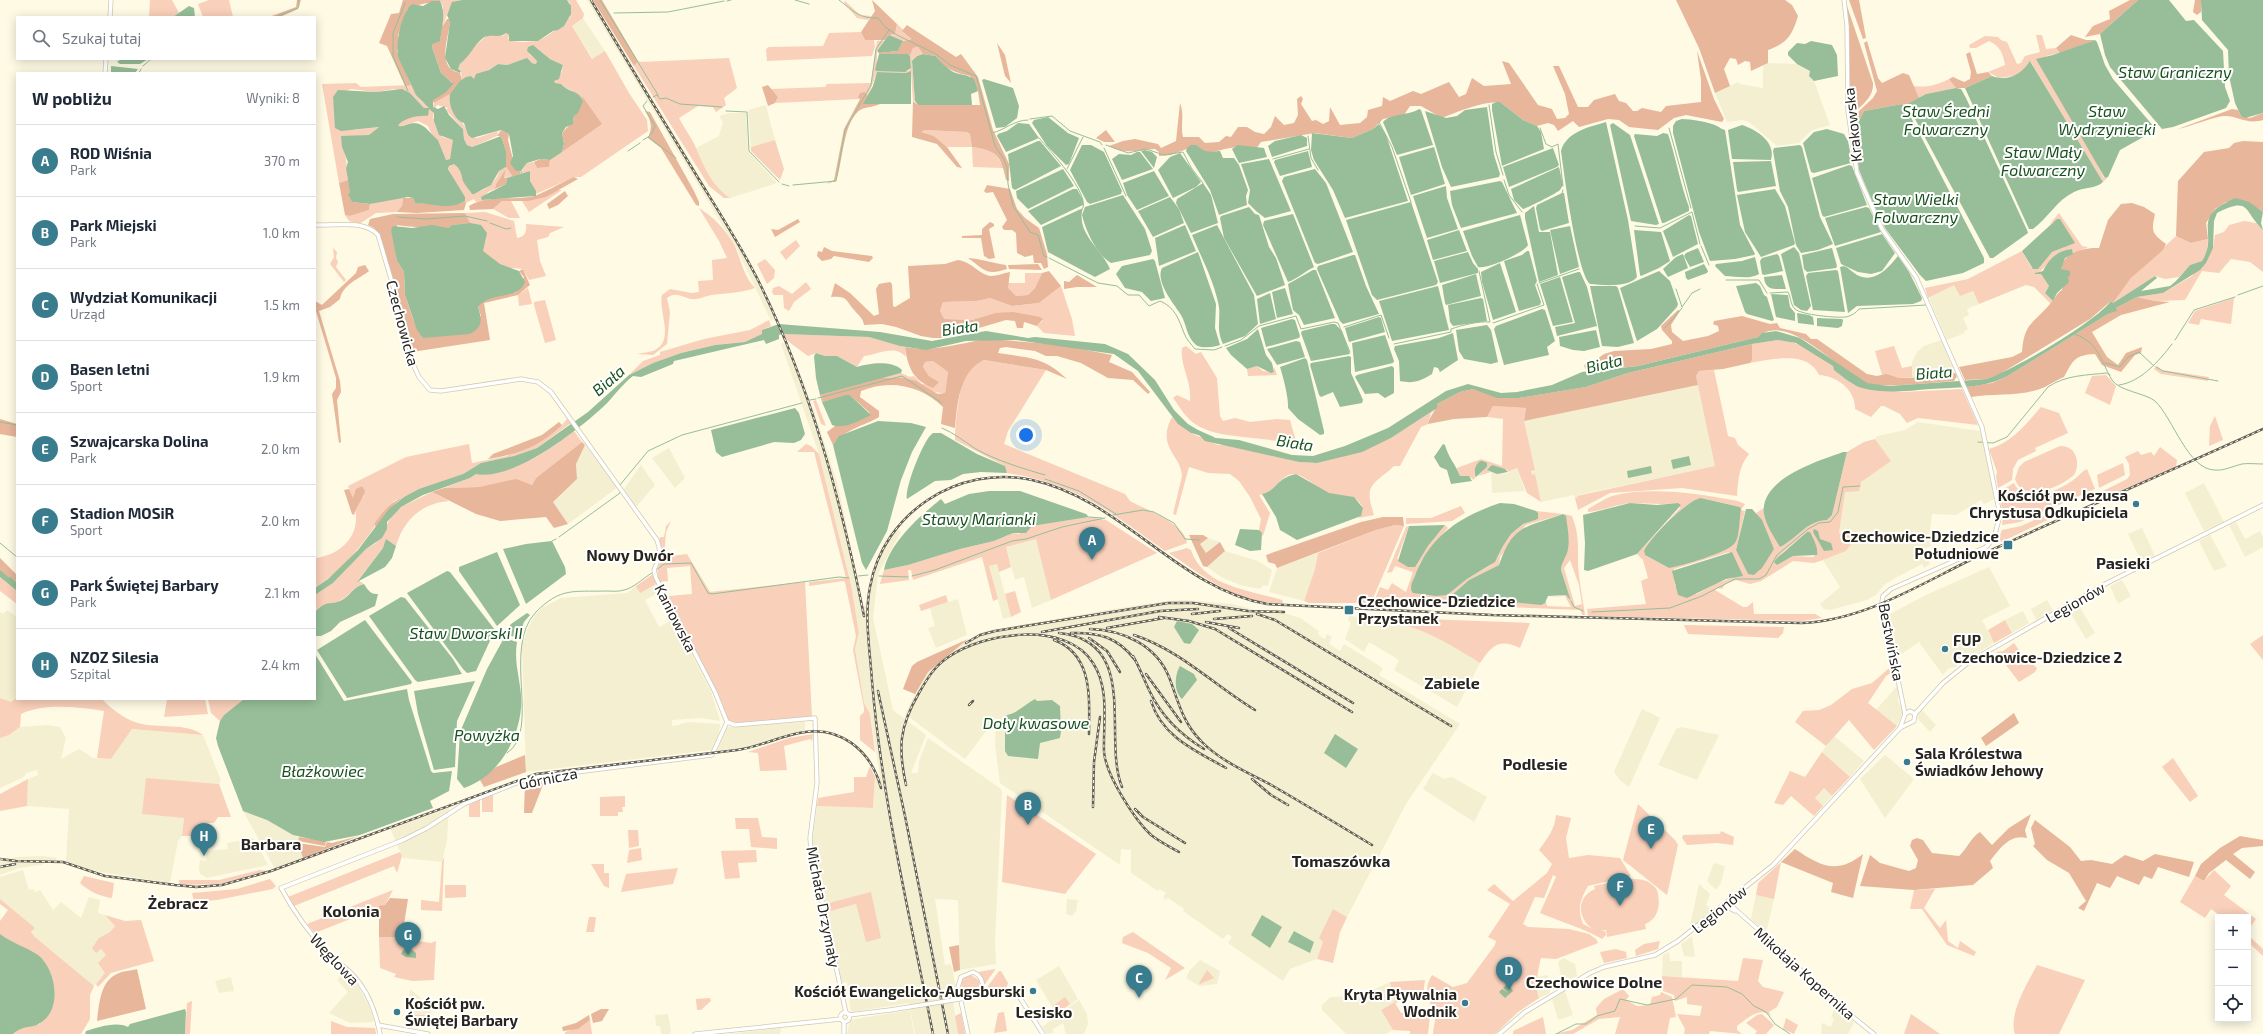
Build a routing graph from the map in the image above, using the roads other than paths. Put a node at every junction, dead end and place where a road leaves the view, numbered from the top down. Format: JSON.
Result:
{"nodes":[{"id":1,"x":111,"y":0,"type":"edge"},
{"id":2,"x":1844,"y":0,"type":"edge"},
{"id":3,"x":110,"y":16,"type":"edge"},
{"id":4,"x":106,"y":60,"type":"edge"},
{"id":5,"x":105,"y":72,"type":"edge"},
{"id":6,"x":316,"y":225,"type":"edge"},
{"id":7,"x":1967,"y":392,"type":"joint"},
{"id":8,"x":569,"y":416,"type":"joint"},
{"id":9,"x":2263,"y":505,"type":"edge"},
{"id":10,"x":1910,"y":713,"type":"junction"},
{"id":11,"x":1905,"y":719,"type":"junction"},
{"id":12,"x":727,"y":722,"type":"junction"},
{"id":13,"x":1909,"y":722,"type":"junction"},
{"id":14,"x":1900,"y":728,"type":"junction"},
{"id":15,"x":281,"y":888,"type":"joint"},
{"id":16,"x":1726,"y":903,"type":"junction"},
{"id":17,"x":982,"y":995,"type":"junction"},
{"id":18,"x":845,"y":1017,"type":"junction"},
{"id":19,"x":378,"y":1025,"type":"junction"},
{"id":20,"x":844,"y":1033,"type":"edge"},
{"id":21,"x":380,"y":1034,"type":"edge"},
{"id":22,"x":428,"y":1034,"type":"edge"},
{"id":23,"x":695,"y":1034,"type":"edge"},
{"id":24,"x":968,"y":1034,"type":"edge"},
{"id":25,"x":1043,"y":1034,"type":"edge"},
{"id":26,"x":1499,"y":1034,"type":"edge"},
{"id":27,"x":1874,"y":1034,"type":"edge"}],
"edges":[{"from":1,"to":3,"type":"street"},
{"from":2,"to":7,"type":"street","name":"Krakowska"},
{"from":4,"to":5,"type":"street"},
{"from":6,"to":8,"type":"street","name":"Czechowicka"},
{"from":7,"to":10,"type":"street","name":"Bestwińska"},
{"from":8,"to":12,"type":"street","name":"Kaniowska"},
{"from":9,"to":10,"type":"street","name":"Legionów"},
{"from":10,"to":11,"type":"street","name":"Bestwińska"},
{"from":10,"to":13,"type":"street","name":"Legionów"},
{"from":11,"to":13,"type":"street"},
{"from":11,"to":14,"type":"street","name":"Legionów"},
{"from":12,"to":15,"type":"street","name":"Górnicza"},
{"from":12,"to":18,"type":"street","name":"Michała Drzymały"},
{"from":13,"to":14,"type":"street","name":"Legionów"},
{"from":14,"to":16,"type":"street","name":"Legionów"},
{"from":15,"to":19,"type":"street","name":"Węglowa"},
{"from":16,"to":26,"type":"street","name":"Legionów"},
{"from":16,"to":27,"type":"street","name":"Mikołaja Kopernika"},
{"from":17,"to":18,"type":"street","bridge":true},
{"from":17,"to":24,"type":"street"},
{"from":17,"to":25,"type":"street"},
{"from":18,"to":20,"type":"street","name":"Michała Drzymały"},
{"from":18,"to":23,"type":"street"},
{"from":19,"to":21,"type":"street","name":"Węglowa"},
{"from":19,"to":22,"type":"street"}]}
